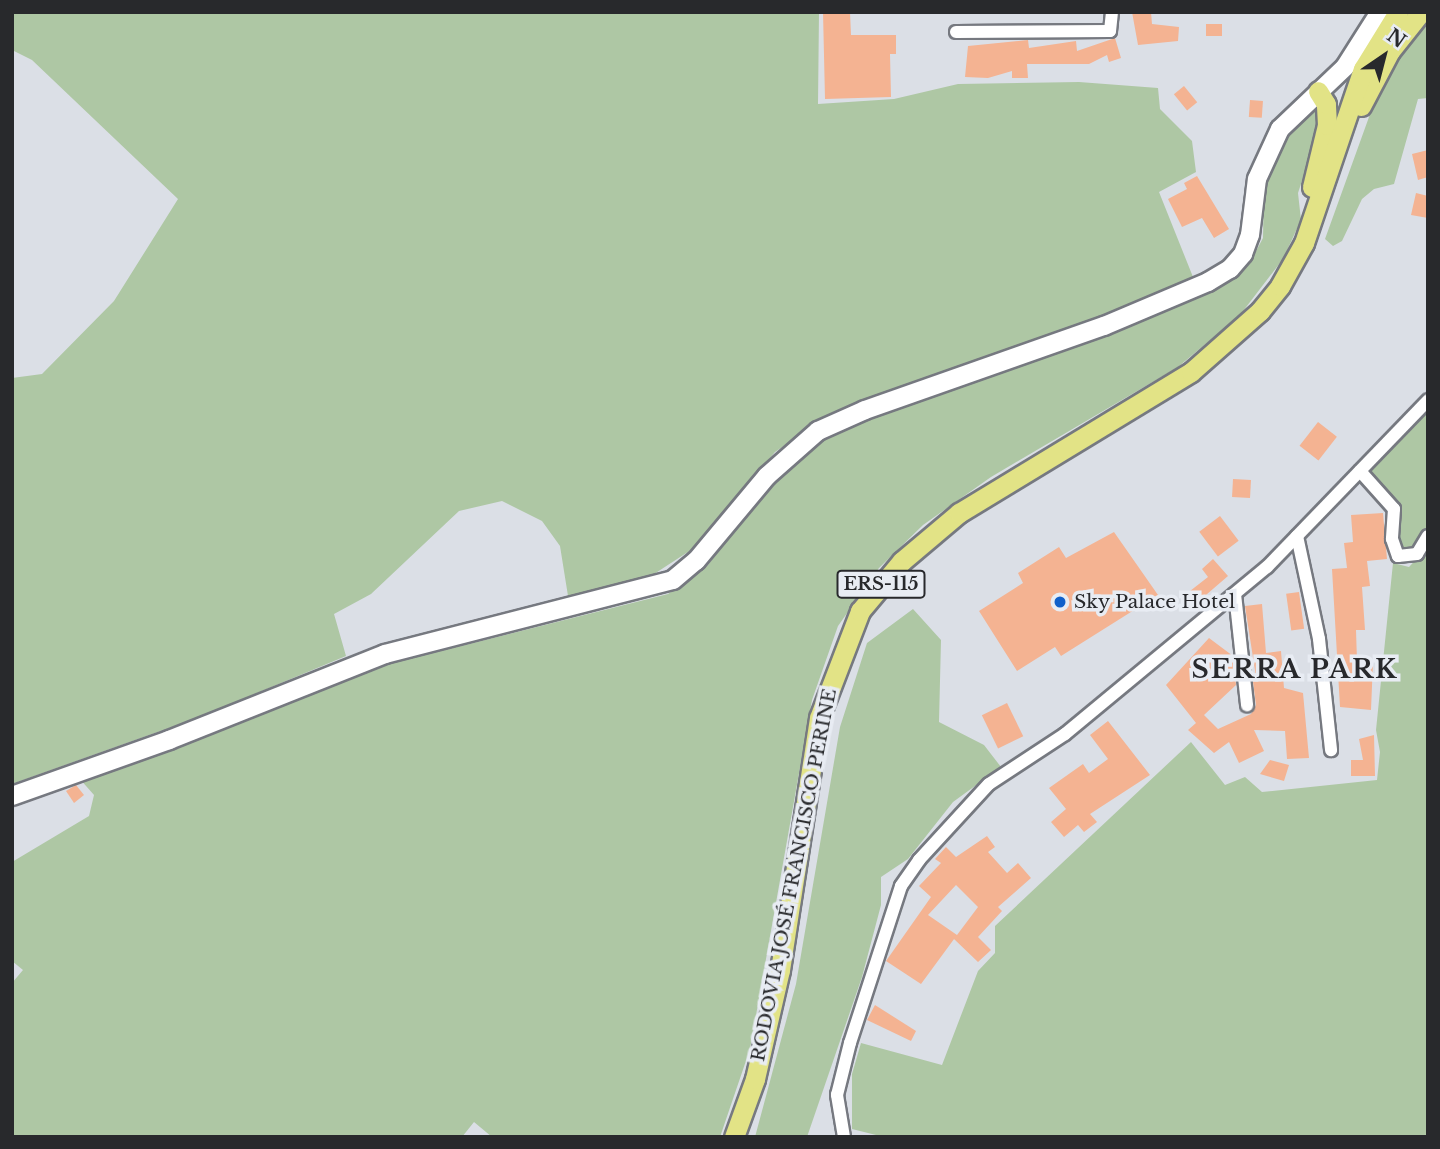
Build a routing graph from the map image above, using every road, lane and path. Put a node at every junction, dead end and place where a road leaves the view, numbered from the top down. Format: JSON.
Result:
{"nodes":[{"id":1,"x":1112,"y":12,"type":"edge"},
{"id":2,"x":1380,"y":12,"type":"edge"},
{"id":3,"x":1398,"y":12,"type":"edge"},
{"id":4,"x":1421,"y":12,"type":"edge"},
{"id":5,"x":956,"y":32,"type":"dead end"},
{"id":6,"x":1318,"y":91,"type":"junction"},
{"id":7,"x":1331,"y":166,"type":"junction"},
{"id":8,"x":1314,"y":219,"type":"junction"},
{"id":9,"x":1428,"y":400,"type":"edge"},
{"id":10,"x":1360,"y":471,"type":"junction"},
{"id":11,"x":1297,"y":536,"type":"junction"},
{"id":12,"x":1428,"y":536,"type":"edge"},
{"id":13,"x":1235,"y":594,"type":"junction"},
{"id":14,"x":1247,"y":705,"type":"dead end"},
{"id":15,"x":1331,"y":750,"type":"dead end"},
{"id":16,"x":12,"y":796,"type":"edge"},
{"id":17,"x":734,"y":1137,"type":"edge"},
{"id":18,"x":844,"y":1137,"type":"edge"}],
"edges":[{"from":1,"to":5,"type":"street"},
{"from":2,"to":6,"type":"main road"},
{"from":3,"to":7,"type":"main road","name":"RODOVIA JOSÉ FRANCISCO PERINE","number":"ERS-115"},
{"from":4,"to":7,"type":"main road","name":"RODOVIA JOSÉ FRANCISCO PERINE","number":"ERS-115"},
{"from":6,"to":8,"type":"main road"},
{"from":6,"to":16,"type":"main road"},
{"from":7,"to":8,"type":"main road","name":"RODOVIA JOSÉ FRANCISCO PERINE","number":"ERS-115"},
{"from":8,"to":17,"type":"main road","name":"RODOVIA JOSÉ FRANCISCO PERINE","number":"ERS-115"},
{"from":9,"to":10,"type":"street"},
{"from":10,"to":11,"type":"street"},
{"from":10,"to":12,"type":"street"},
{"from":11,"to":13,"type":"street"},
{"from":11,"to":15,"type":"street"},
{"from":13,"to":14,"type":"street"},
{"from":13,"to":18,"type":"street"}]}
